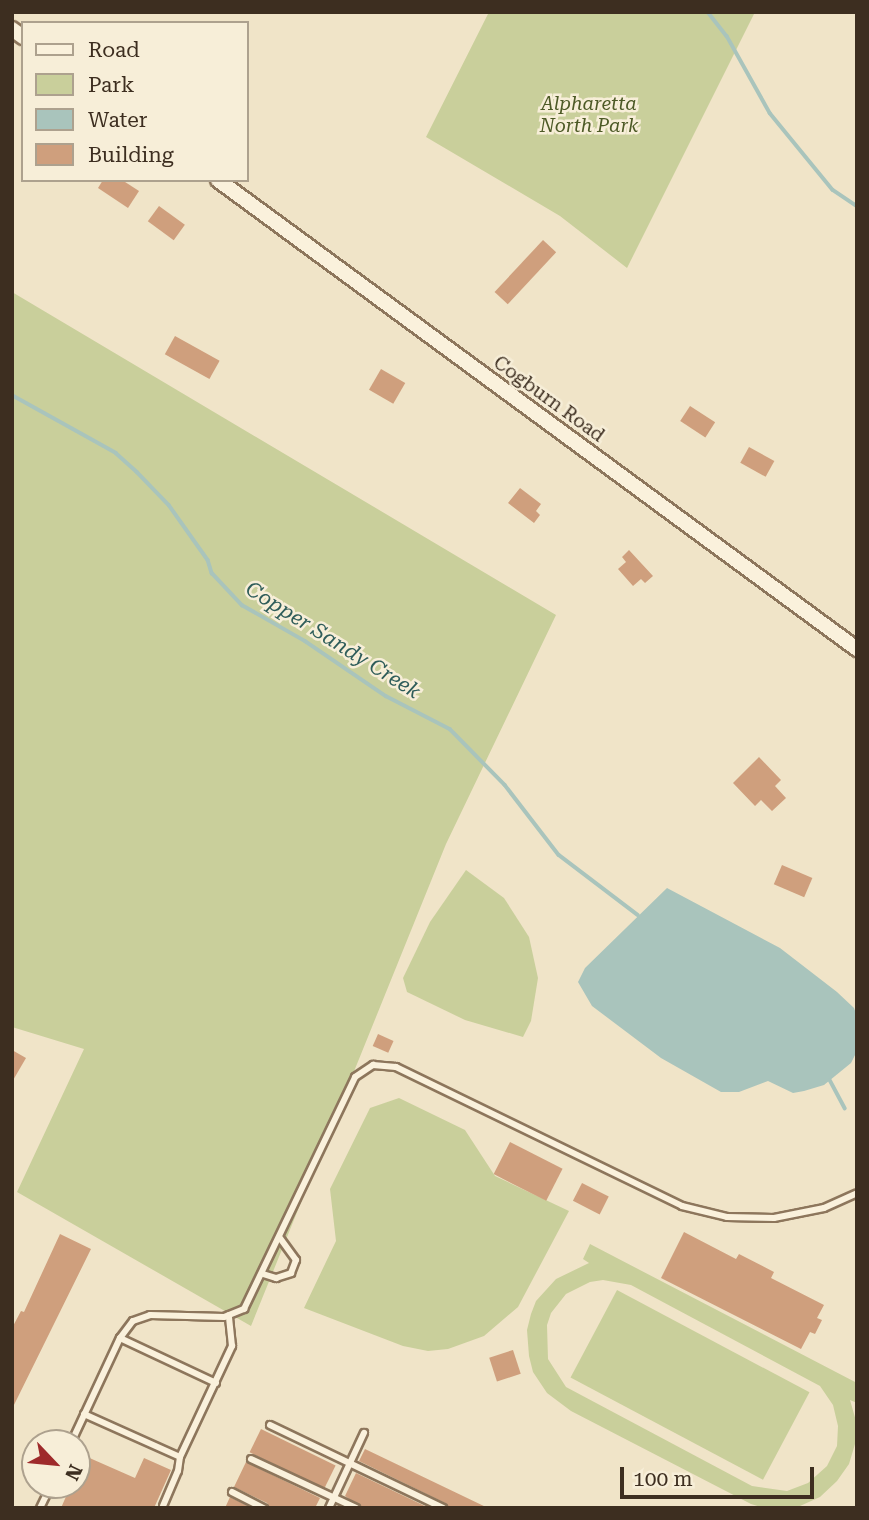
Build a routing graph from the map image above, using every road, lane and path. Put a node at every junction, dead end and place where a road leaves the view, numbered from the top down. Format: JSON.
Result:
{"nodes":[{"id":1,"x":221,"y":182,"type":"edge"},
{"id":2,"x":857,"y":649,"type":"edge"},
{"id":3,"x":857,"y":1193,"type":"edge"},
{"id":4,"x":280,"y":1238,"type":"junction"},
{"id":5,"x":263,"y":1275,"type":"junction"},
{"id":6,"x":229,"y":1315,"type":"junction"},
{"id":7,"x":120,"y":1338,"type":"junction"},
{"id":8,"x":216,"y":1383,"type":"junction"},
{"id":9,"x":84,"y":1414,"type":"junction"},
{"id":10,"x":270,"y":1425,"type":"dead end"},
{"id":11,"x":77,"y":1429,"type":"edge"},
{"id":12,"x":364,"y":1433,"type":"dead end"},
{"id":13,"x":180,"y":1457,"type":"junction"},
{"id":14,"x":251,"y":1459,"type":"dead end"},
{"id":15,"x":349,"y":1464,"type":"junction"},
{"id":16,"x":232,"y":1492,"type":"dead end"},
{"id":17,"x":334,"y":1497,"type":"junction"},
{"id":18,"x":163,"y":1506,"type":"dead end"},
{"id":19,"x":264,"y":1508,"type":"edge"},
{"id":20,"x":329,"y":1508,"type":"edge"},
{"id":21,"x":356,"y":1508,"type":"edge"},
{"id":22,"x":443,"y":1508,"type":"edge"}],
"edges":[{"from":1,"to":2,"type":"street","name":"Cogburn Road"},
{"from":3,"to":4,"type":"lane"},
{"from":4,"to":5,"type":"lane"},
{"from":4,"to":5,"type":"lane"},
{"from":5,"to":6,"type":"lane"},
{"from":6,"to":7,"type":"lane"},
{"from":6,"to":8,"type":"lane"},
{"from":7,"to":8,"type":"lane"},
{"from":7,"to":9,"type":"lane"},
{"from":8,"to":13,"type":"lane"},
{"from":9,"to":11,"type":"lane"},
{"from":9,"to":13,"type":"lane"},
{"from":10,"to":15,"type":"lane"},
{"from":12,"to":15,"type":"lane"},
{"from":13,"to":18,"type":"lane"},
{"from":14,"to":17,"type":"lane"},
{"from":15,"to":17,"type":"lane"},
{"from":15,"to":22,"type":"lane"},
{"from":16,"to":19,"type":"lane"},
{"from":17,"to":20,"type":"lane"},
{"from":17,"to":21,"type":"lane"}]}
